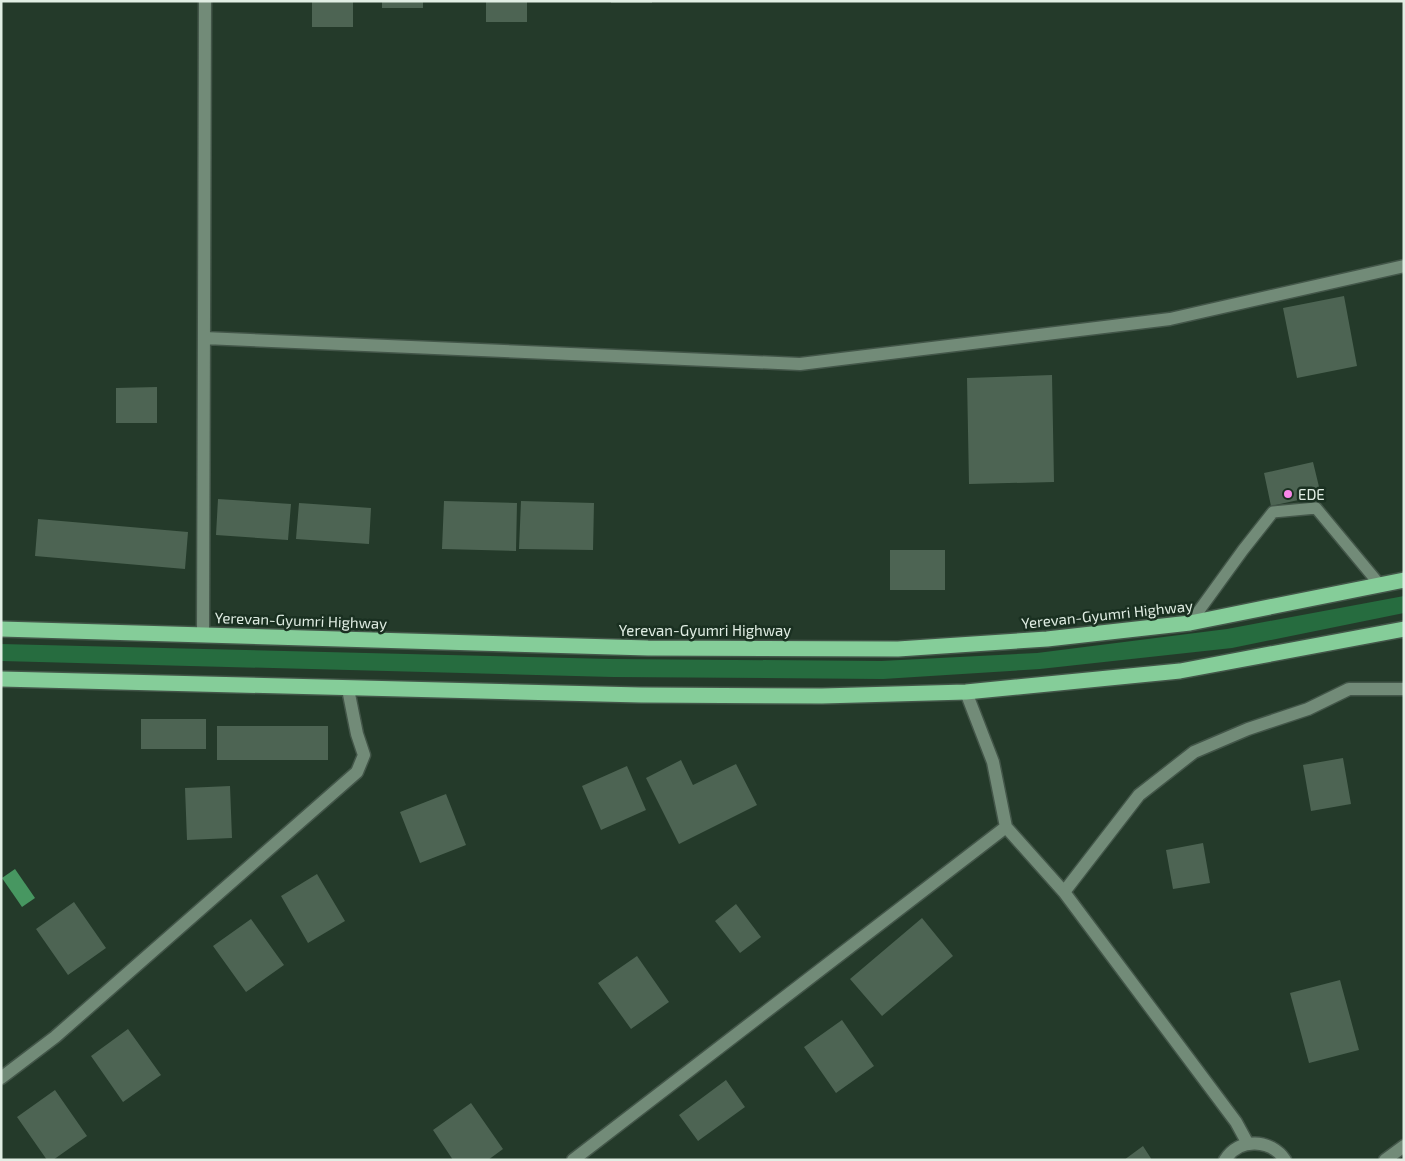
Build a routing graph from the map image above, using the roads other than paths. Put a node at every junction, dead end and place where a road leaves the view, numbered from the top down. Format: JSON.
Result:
{"nodes":[{"id":1,"x":205,"y":1,"type":"edge"},
{"id":2,"x":1404,"y":266,"type":"edge"},
{"id":3,"x":204,"y":338,"type":"junction"},
{"id":4,"x":1404,"y":580,"type":"edge"},
{"id":5,"x":1380,"y":586,"type":"junction"},
{"id":6,"x":1190,"y":623,"type":"junction"},
{"id":7,"x":1,"y":629,"type":"edge"},
{"id":8,"x":1404,"y":629,"type":"edge"},
{"id":9,"x":203,"y":634,"type":"junction"},
{"id":10,"x":1,"y":679,"type":"edge"},
{"id":11,"x":348,"y":689,"type":"junction"},
{"id":12,"x":1404,"y":689,"type":"edge"},
{"id":13,"x":966,"y":692,"type":"junction"},
{"id":14,"x":1006,"y":828,"type":"junction"},
{"id":15,"x":1064,"y":892,"type":"junction"},
{"id":16,"x":1,"y":1078,"type":"edge"},
{"id":17,"x":1248,"y":1144,"type":"junction"},
{"id":18,"x":1404,"y":1146,"type":"edge"},
{"id":19,"x":573,"y":1160,"type":"edge"},
{"id":20,"x":1225,"y":1160,"type":"edge"},
{"id":21,"x":1286,"y":1160,"type":"edge"},
{"id":22,"x":1385,"y":1160,"type":"edge"}],
"edges":[{"from":1,"to":3,"type":"street"},
{"from":2,"to":3,"type":"street"},
{"from":3,"to":9,"type":"street"},
{"from":4,"to":5,"type":"highway","name":"Yerevan-Gyumri Highway"},
{"from":5,"to":6,"type":"highway","name":"Yerevan-Gyumri Highway"},
{"from":5,"to":6,"type":"lane"},
{"from":6,"to":9,"type":"highway","name":"Yerevan-Gyumri Highway"},
{"from":7,"to":9,"type":"highway","name":"Yerevan-Gyumri Highway"},
{"from":8,"to":13,"type":"highway"},
{"from":10,"to":11,"type":"highway"},
{"from":11,"to":13,"type":"highway"},
{"from":11,"to":16,"type":"street"},
{"from":12,"to":15,"type":"street"},
{"from":13,"to":14,"type":"street"},
{"from":14,"to":15,"type":"street"},
{"from":14,"to":19,"type":"street"},
{"from":15,"to":17,"type":"street"},
{"from":17,"to":20,"type":"street"},
{"from":17,"to":21,"type":"street"},
{"from":18,"to":22,"type":"street"}]}
